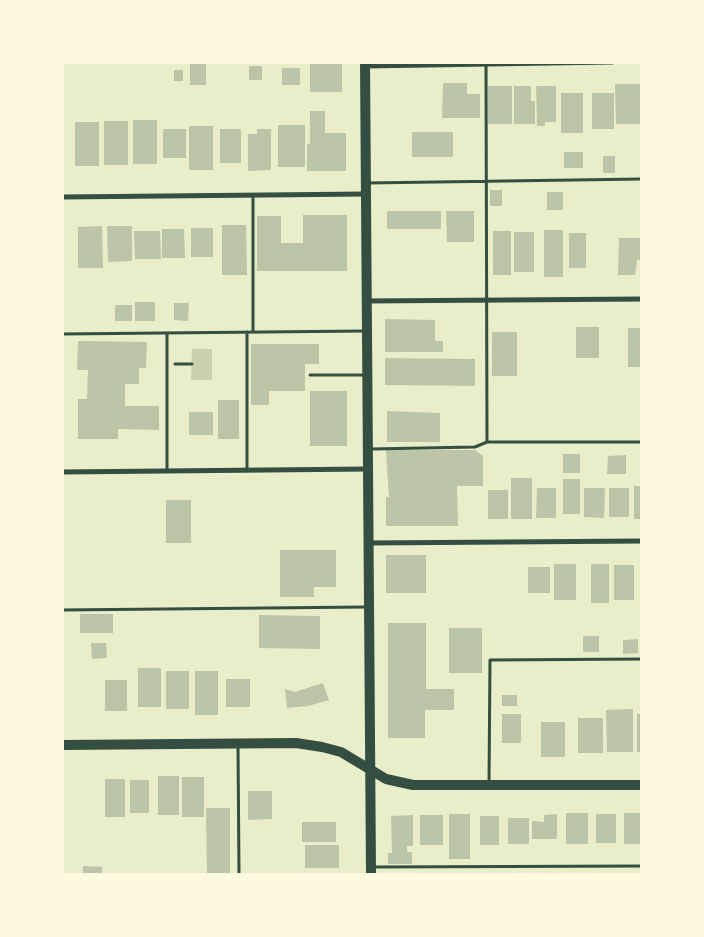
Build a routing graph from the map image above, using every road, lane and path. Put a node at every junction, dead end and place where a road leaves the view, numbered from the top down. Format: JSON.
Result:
{"nodes":[{"id":1,"x":612,"y":62,"type":"edge"},
{"id":2,"x":486,"y":63,"type":"edge"},
{"id":3,"x":365,"y":64,"type":"edge"},
{"id":4,"x":642,"y":179,"type":"edge"},
{"id":5,"x":486,"y":181,"type":"junction"},
{"id":6,"x":366,"y":183,"type":"junction"},
{"id":7,"x":366,"y":194,"type":"junction"},
{"id":8,"x":253,"y":195,"type":"junction"},
{"id":9,"x":62,"y":197,"type":"edge"},
{"id":10,"x":642,"y":299,"type":"edge"},
{"id":11,"x":486,"y":300,"type":"junction"},
{"id":12,"x":367,"y":301,"type":"junction"},
{"id":13,"x":367,"y":331,"type":"junction"},
{"id":14,"x":247,"y":332,"type":"junction"},
{"id":15,"x":252,"y":332,"type":"junction"},
{"id":16,"x":167,"y":333,"type":"junction"},
{"id":17,"x":62,"y":334,"type":"edge"},
{"id":18,"x":310,"y":375,"type":"dead end"},
{"id":19,"x":367,"y":375,"type":"junction"},
{"id":20,"x":487,"y":442,"type":"junction"},
{"id":21,"x":642,"y":442,"type":"edge"},
{"id":22,"x":368,"y":449,"type":"junction"},
{"id":23,"x":368,"y":469,"type":"junction"},
{"id":24,"x":247,"y":470,"type":"junction"},
{"id":25,"x":168,"y":471,"type":"junction"},
{"id":26,"x":62,"y":472,"type":"edge"},
{"id":27,"x":642,"y":541,"type":"edge"},
{"id":28,"x":368,"y":543,"type":"junction"},
{"id":29,"x":369,"y":608,"type":"junction"},
{"id":30,"x":62,"y":610,"type":"edge"},
{"id":31,"x":642,"y":659,"type":"edge"},
{"id":32,"x":238,"y":744,"type":"junction"},
{"id":33,"x":62,"y":746,"type":"edge"},
{"id":34,"x":370,"y":770,"type":"junction"},
{"id":35,"x":642,"y":785,"type":"edge"},
{"id":36,"x":489,"y":787,"type":"junction"},
{"id":37,"x":642,"y":866,"type":"edge"},
{"id":38,"x":371,"y":871,"type":"edge"},
{"id":39,"x":239,"y":874,"type":"edge"}],
"edges":[{"from":1,"to":2,"type":"street"},
{"from":2,"to":3,"type":"street"},
{"from":2,"to":5,"type":"lane"},
{"from":3,"to":6,"type":"main road"},
{"from":4,"to":5,"type":"lane"},
{"from":5,"to":6,"type":"lane"},
{"from":5,"to":11,"type":"lane"},
{"from":6,"to":7,"type":"main road"},
{"from":7,"to":8,"type":"street"},
{"from":7,"to":12,"type":"main road"},
{"from":8,"to":9,"type":"street"},
{"from":8,"to":15,"type":"lane"},
{"from":10,"to":11,"type":"street"},
{"from":11,"to":12,"type":"street"},
{"from":11,"to":20,"type":"lane"},
{"from":12,"to":13,"type":"main road"},
{"from":13,"to":15,"type":"lane"},
{"from":13,"to":19,"type":"main road"},
{"from":14,"to":15,"type":"lane"},
{"from":14,"to":16,"type":"lane"},
{"from":14,"to":24,"type":"lane"},
{"from":16,"to":17,"type":"lane"},
{"from":16,"to":25,"type":"lane"},
{"from":18,"to":19,"type":"lane"},
{"from":19,"to":22,"type":"main road"},
{"from":20,"to":21,"type":"lane"},
{"from":20,"to":22,"type":"lane"},
{"from":22,"to":23,"type":"main road"},
{"from":23,"to":24,"type":"street"},
{"from":23,"to":28,"type":"main road"},
{"from":24,"to":25,"type":"street"},
{"from":25,"to":26,"type":"street"},
{"from":27,"to":28,"type":"street"},
{"from":28,"to":29,"type":"main road"},
{"from":29,"to":30,"type":"lane"},
{"from":29,"to":34,"type":"main road"},
{"from":31,"to":36,"type":"lane"},
{"from":32,"to":33,"type":"main road"},
{"from":32,"to":34,"type":"main road"},
{"from":32,"to":39,"type":"lane"},
{"from":34,"to":36,"type":"main road"},
{"from":34,"to":38,"type":"main road"},
{"from":35,"to":36,"type":"main road"},
{"from":37,"to":38,"type":"lane"}]}
